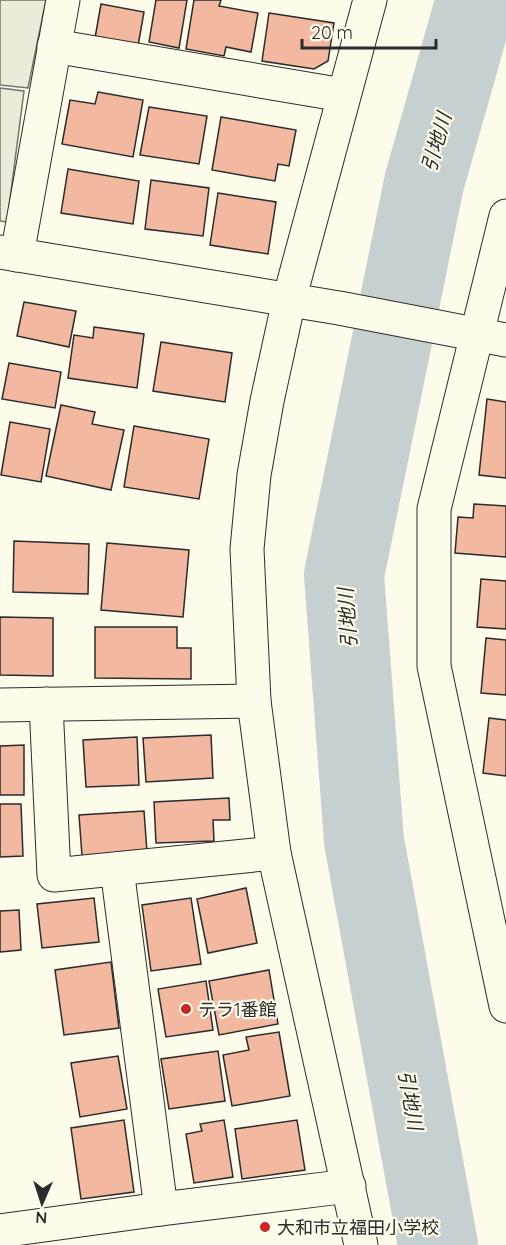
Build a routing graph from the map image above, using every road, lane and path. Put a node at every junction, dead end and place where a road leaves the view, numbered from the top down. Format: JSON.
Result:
{"nodes":[{"id":1,"x":63,"y":0,"type":"edge"},
{"id":2,"x":370,"y":0,"type":"edge"},
{"id":3,"x":54,"y":45,"type":"junction"},
{"id":4,"x":343,"y":95,"type":"junction"},
{"id":5,"x":506,"y":216,"type":"edge"},
{"id":6,"x":8,"y":254,"type":"edge"},
{"id":7,"x":288,"y":300,"type":"junction"},
{"id":8,"x":491,"y":337,"type":"edge"},
{"id":9,"x":254,"y":701,"type":"junction"},
{"id":10,"x":46,"y":704,"type":"junction"},
{"id":11,"x":0,"y":705,"type":"edge"},
{"id":12,"x":274,"y":853,"type":"junction"},
{"id":13,"x":117,"y":869,"type":"junction"},
{"id":14,"x":506,"y":1006,"type":"edge"},
{"id":15,"x":349,"y":1186,"type":"junction"},
{"id":16,"x":161,"y":1209,"type":"junction"},
{"id":17,"x":0,"y":1231,"type":"edge"},
{"id":18,"x":362,"y":1245,"type":"edge"}],
"edges":[{"from":1,"to":3,"type":"street"},
{"from":2,"to":4,"type":"street"},
{"from":3,"to":4,"type":"street"},
{"from":3,"to":6,"type":"street"},
{"from":4,"to":7,"type":"street"},
{"from":5,"to":8,"type":"street"},
{"from":6,"to":7,"type":"street"},
{"from":7,"to":8,"type":"street"},
{"from":7,"to":9,"type":"street"},
{"from":8,"to":14,"type":"street"},
{"from":9,"to":10,"type":"street"},
{"from":9,"to":12,"type":"street"},
{"from":10,"to":11,"type":"street"},
{"from":10,"to":13,"type":"street"},
{"from":12,"to":13,"type":"street"},
{"from":12,"to":15,"type":"street"},
{"from":13,"to":16,"type":"street"},
{"from":15,"to":16,"type":"street"},
{"from":15,"to":18,"type":"street"},
{"from":16,"to":17,"type":"street"}]}
